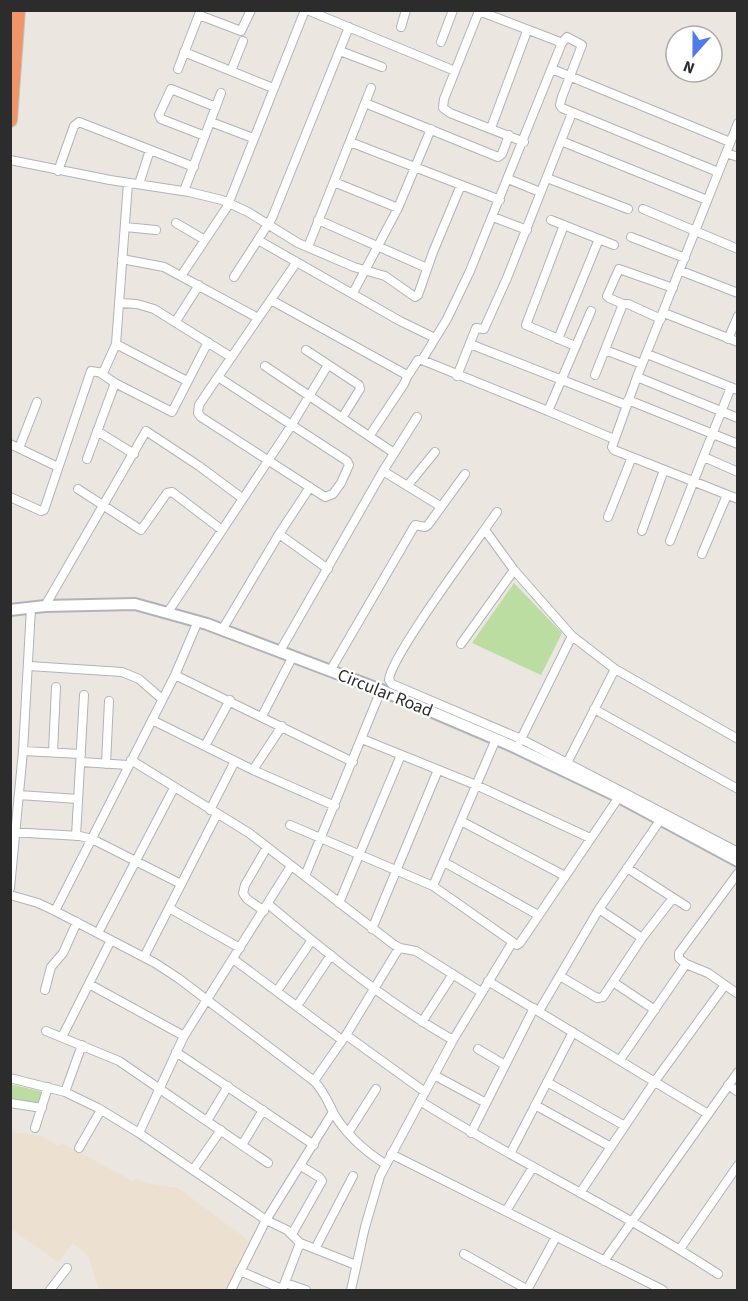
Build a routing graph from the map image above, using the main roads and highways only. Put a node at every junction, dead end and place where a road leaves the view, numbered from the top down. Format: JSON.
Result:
{"nodes":[{"id":1,"x":18,"y":10,"type":"edge"},
{"id":2,"x":13,"y":57,"type":"edge"},
{"id":3,"x":10,"y":120,"type":"edge"},
{"id":4,"x":11,"y":610,"type":"edge"},
{"id":5,"x":737,"y":856,"type":"edge"}],
"edges":[{"from":1,"to":2,"type":"highway"},
{"from":2,"to":3,"type":"highway"},
{"from":4,"to":5,"type":"main road","name":"Circular Road"}]}
